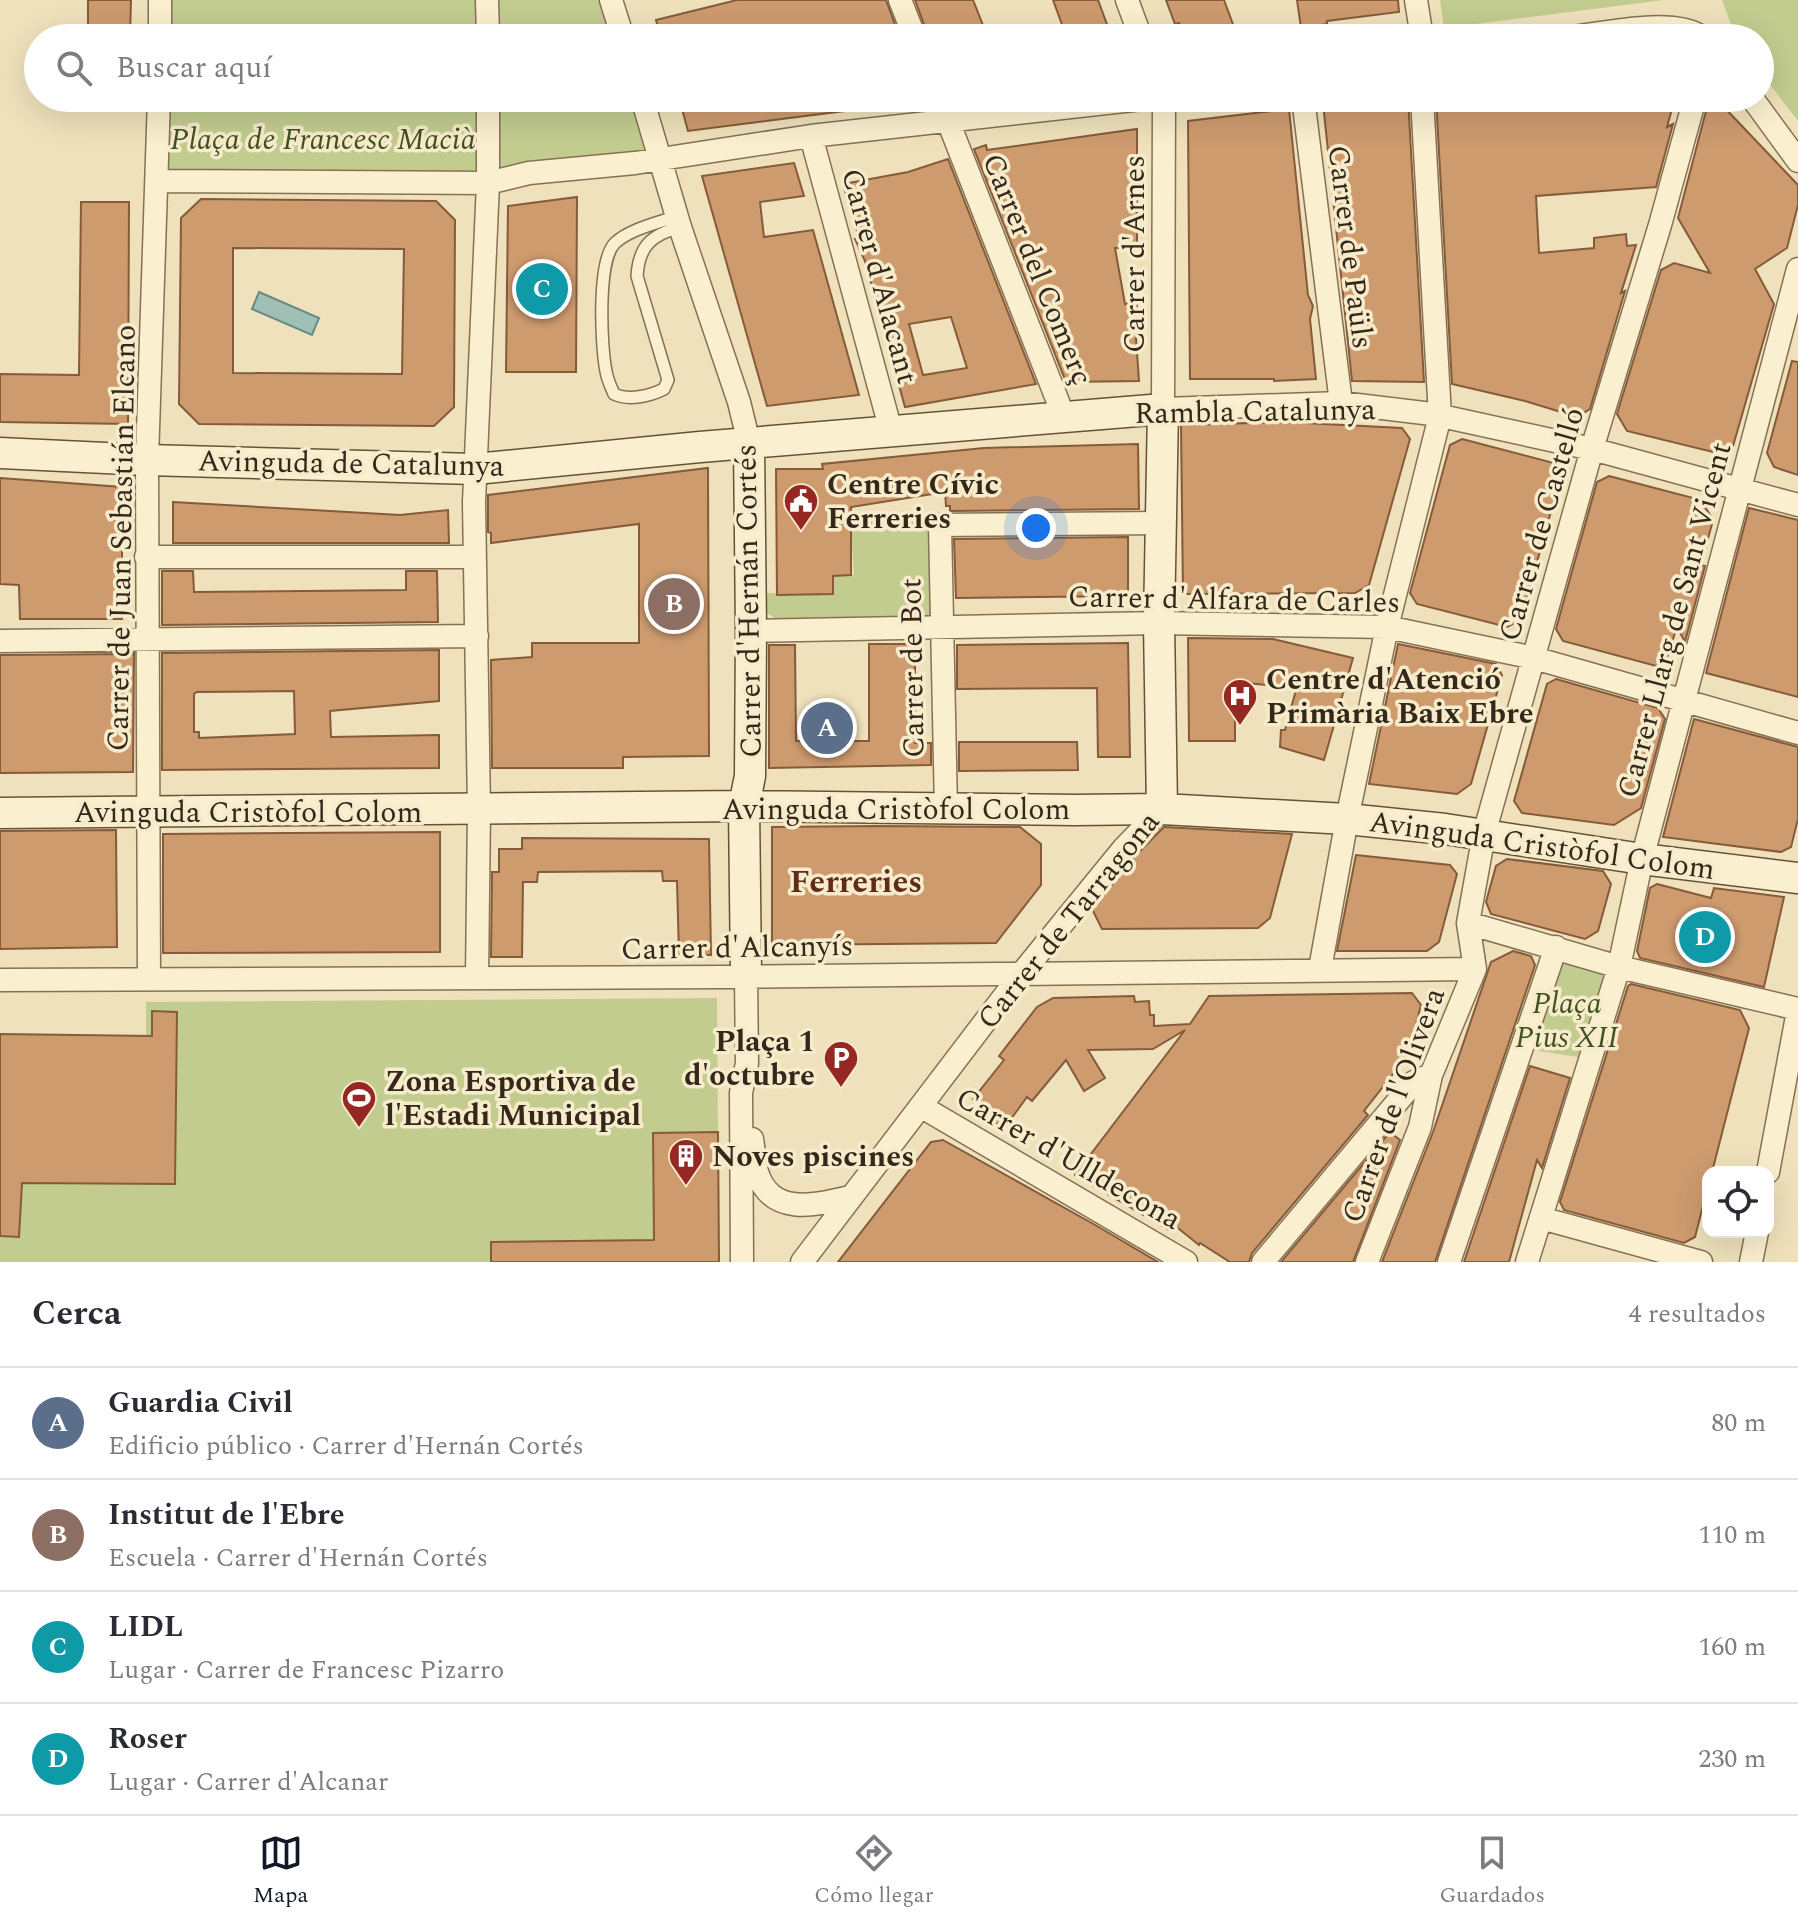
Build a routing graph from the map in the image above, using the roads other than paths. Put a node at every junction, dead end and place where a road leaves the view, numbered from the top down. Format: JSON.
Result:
{"nodes":[{"id":1,"x":160,"y":0,"type":"edge"},
{"id":2,"x":487,"y":0,"type":"edge"},
{"id":3,"x":611,"y":0,"type":"edge"},
{"id":4,"x":900,"y":0,"type":"edge"},
{"id":5,"x":1127,"y":0,"type":"edge"},
{"id":6,"x":1416,"y":0,"type":"edge"},
{"id":7,"x":160,"y":24,"type":"edge"},
{"id":8,"x":488,"y":24,"type":"edge"},
{"id":9,"x":619,"y":24,"type":"edge"},
{"id":10,"x":909,"y":24,"type":"edge"},
{"id":11,"x":1136,"y":24,"type":"edge"},
{"id":12,"x":1420,"y":24,"type":"edge"},
{"id":13,"x":159,"y":112,"type":"edge"},
{"id":14,"x":488,"y":112,"type":"edge"},
{"id":15,"x":646,"y":112,"type":"edge"},
{"id":16,"x":944,"y":112,"type":"edge"},
{"id":17,"x":1015,"y":112,"type":"edge"},
{"id":18,"x":1164,"y":112,"type":"edge"},
{"id":19,"x":1305,"y":112,"type":"edge"},
{"id":20,"x":1423,"y":112,"type":"edge"},
{"id":21,"x":1691,"y":112,"type":"edge"},
{"id":22,"x":1754,"y":112,"type":"edge"},
{"id":23,"x":1761,"y":112,"type":"edge"},
{"id":24,"x":947,"y":119,"type":"junction"},
{"id":25,"x":1769,"y":124,"type":"junction"},
{"id":26,"x":811,"y":136,"type":"junction"},
{"id":27,"x":661,"y":159,"type":"junction"},
{"id":28,"x":1798,"y":161,"type":"edge"},
{"id":29,"x":158,"y":181,"type":"junction"},
{"id":30,"x":488,"y":183,"type":"junction"},
{"id":31,"x":679,"y":222,"type":"junction"},
{"id":32,"x":1798,"y":269,"type":"edge"},
{"id":33,"x":1341,"y":403,"type":"junction"},
{"id":34,"x":1163,"y":409,"type":"junction"},
{"id":35,"x":1440,"y":416,"type":"junction"},
{"id":36,"x":1064,"y":417,"type":"junction"},
{"id":37,"x":891,"y":431,"type":"junction"},
{"id":38,"x":749,"y":443,"type":"junction"},
{"id":39,"x":1592,"y":449,"type":"junction"},
{"id":40,"x":0,"y":453,"type":"edge"},
{"id":41,"x":147,"y":460,"type":"junction"},
{"id":42,"x":475,"y":469,"type":"junction"},
{"id":43,"x":1738,"y":491,"type":"junction"},
{"id":44,"x":1798,"y":505,"type":"edge"},
{"id":45,"x":1162,"y":523,"type":"junction"},
{"id":46,"x":146,"y":557,"type":"junction"},
{"id":47,"x":474,"y":557,"type":"junction"},
{"id":48,"x":1159,"y":623,"type":"junction"},
{"id":49,"x":1387,"y":627,"type":"junction"},
{"id":50,"x":941,"y":628,"type":"junction"},
{"id":51,"x":751,"y":631,"type":"junction"},
{"id":52,"x":477,"y":636,"type":"junction"},
{"id":53,"x":148,"y":638,"type":"junction"},
{"id":54,"x":0,"y":641,"type":"edge"},
{"id":55,"x":1534,"y":658,"type":"junction"},
{"id":56,"x":1684,"y":700,"type":"junction"},
{"id":57,"x":1798,"y":733,"type":"edge"},
{"id":58,"x":744,"y":806,"type":"junction"},
{"id":59,"x":479,"y":809,"type":"junction"},
{"id":60,"x":1162,"y":809,"type":"junction"},
{"id":61,"x":946,"y":810,"type":"junction"},
{"id":62,"x":149,"y":812,"type":"junction"},
{"id":63,"x":0,"y":813,"type":"edge"},
{"id":64,"x":1347,"y":819,"type":"junction"},
{"id":65,"x":1484,"y":834,"type":"junction"},
{"id":66,"x":1642,"y":859,"type":"junction"},
{"id":67,"x":1793,"y":878,"type":"edge"},
{"id":68,"x":1468,"y":923,"type":"junction"},
{"id":69,"x":1556,"y":947,"type":"junction"},
{"id":70,"x":1619,"y":967,"type":"junction"},
{"id":71,"x":1320,"y":969,"type":"junction"},
{"id":72,"x":1475,"y":969,"type":"junction"},
{"id":73,"x":1022,"y":973,"type":"junction"},
{"id":74,"x":746,"y":976,"type":"junction"},
{"id":75,"x":477,"y":978,"type":"junction"},
{"id":76,"x":149,"y":979,"type":"junction"},
{"id":77,"x":0,"y":980,"type":"edge"},
{"id":78,"x":1798,"y":1010,"type":"edge"},
{"id":79,"x":747,"y":1063,"type":"junction"},
{"id":80,"x":1431,"y":1075,"type":"junction"},
{"id":81,"x":922,"y":1107,"type":"junction"},
{"id":82,"x":1769,"y":1166,"type":"edge"},
{"id":83,"x":850,"y":1197,"type":"junction"},
{"id":84,"x":1541,"y":1218,"type":"junction"},
{"id":85,"x":1756,"y":1238,"type":"edge"},
{"id":86,"x":742,"y":1262,"type":"edge"},
{"id":87,"x":802,"y":1262,"type":"edge"},
{"id":88,"x":1186,"y":1262,"type":"edge"},
{"id":89,"x":1263,"y":1262,"type":"edge"},
{"id":90,"x":1367,"y":1262,"type":"edge"},
{"id":91,"x":1449,"y":1262,"type":"edge"},
{"id":92,"x":1527,"y":1262,"type":"edge"},
{"id":93,"x":1701,"y":1262,"type":"edge"},
{"id":94,"x":1751,"y":1262,"type":"edge"}],
"edges":[{"from":1,"to":7,"type":"street"},
{"from":2,"to":8,"type":"street"},
{"from":3,"to":9,"type":"street"},
{"from":4,"to":10,"type":"street"},
{"from":5,"to":11,"type":"street"},
{"from":6,"to":12,"type":"street"},
{"from":13,"to":29,"type":"street","name":"Carrer de Juan Sebastián Elcano"},
{"from":14,"to":30,"type":"street"},
{"from":15,"to":27,"type":"street","name":"Carrer d'Hernán Cortés"},
{"from":16,"to":24,"type":"street","name":"Carrer del Comerç"},
{"from":17,"to":24,"type":"street"},
{"from":18,"to":34,"type":"street","name":"Carrer d'Arnes"},
{"from":19,"to":33,"type":"street","name":"Carrer de Paüls"},
{"from":20,"to":35,"type":"street"},
{"from":21,"to":39,"type":"street","name":"Carrer de Castelló"},
{"from":22,"to":25,"type":"street"},
{"from":23,"to":25,"type":"street"},
{"from":24,"to":26,"type":"street"},
{"from":24,"to":36,"type":"street","name":"Carrer del Comerç"},
{"from":25,"to":28,"type":"street"},
{"from":26,"to":27,"type":"street"},
{"from":26,"to":37,"type":"street","name":"Carrer d'Alacant"},
{"from":27,"to":30,"type":"street"},
{"from":27,"to":31,"type":"street","name":"Carrer d'Hernán Cortés"},
{"from":29,"to":30,"type":"street"},
{"from":29,"to":41,"type":"street","name":"Carrer de Juan Sebastián Elcano"},
{"from":30,"to":42,"type":"street"},
{"from":31,"to":31,"type":"lane"},
{"from":31,"to":38,"type":"street","name":"Carrer d'Hernán Cortés"},
{"from":32,"to":43,"type":"street","name":"Carrer Llarg de Sant Vicent"},
{"from":33,"to":34,"type":"street","name":"Rambla Catalunya"},
{"from":33,"to":35,"type":"street","name":"Rambla Catalunya"},
{"from":34,"to":36,"type":"street","name":"Rambla Catalunya"},
{"from":34,"to":45,"type":"street","name":"Carrer de Tarragona"},
{"from":35,"to":39,"type":"street","name":"Rambla Catalunya"},
{"from":35,"to":49,"type":"street"},
{"from":36,"to":37,"type":"street","name":"Rambla Catalunya"},
{"from":37,"to":38,"type":"street","name":"Rambla Catalunya"},
{"from":38,"to":42,"type":"street","name":"Avinguda de Catalunya"},
{"from":38,"to":51,"type":"street","name":"Carrer d'Hernán Cortés"},
{"from":39,"to":43,"type":"street","name":"Rambla Catalunya"},
{"from":39,"to":55,"type":"street","name":"Carrer de Castelló"},
{"from":40,"to":41,"type":"street","name":"Avinguda de Catalunya"},
{"from":41,"to":42,"type":"street","name":"Avinguda de Catalunya"},
{"from":41,"to":46,"type":"street","name":"Carrer de Juan Sebastián Elcano"},
{"from":42,"to":47,"type":"street"},
{"from":43,"to":44,"type":"street","name":"Rambla Catalunya"},
{"from":43,"to":56,"type":"street","name":"Carrer Llarg de Sant Vicent"},
{"from":45,"to":48,"type":"street","name":"Carrer de Tarragona"},
{"from":45,"to":50,"type":"street","name":"Carrer de Bot"},
{"from":46,"to":47,"type":"street"},
{"from":46,"to":53,"type":"street","name":"Carrer de Juan Sebastián Elcano"},
{"from":47,"to":52,"type":"street"},
{"from":48,"to":49,"type":"street","name":"Carrer d'Alfara de Carles"},
{"from":48,"to":50,"type":"street","name":"Carrer d'Alfara de Carles"},
{"from":48,"to":60,"type":"street","name":"Carrer de Tarragona"},
{"from":49,"to":55,"type":"street","name":"Carrer d'Alfara de Carles"},
{"from":49,"to":64,"type":"street"},
{"from":50,"to":51,"type":"street","name":"Carrer d'Alfara de Carles"},
{"from":50,"to":61,"type":"street","name":"Carrer de Bot"},
{"from":51,"to":58,"type":"street","name":"Carrer d'Hernán Cortés"},
{"from":52,"to":53,"type":"street"},
{"from":52,"to":59,"type":"street"},
{"from":53,"to":54,"type":"street"},
{"from":53,"to":62,"type":"street","name":"Carrer de Juan Sebastián Elcano"},
{"from":55,"to":56,"type":"street","name":"Carrer d'Alfara de Carles"},
{"from":55,"to":65,"type":"street","name":"Carrer de Castelló"},
{"from":56,"to":57,"type":"street","name":"Carrer d'Alfara de Carles"},
{"from":56,"to":66,"type":"street","name":"Carrer Llarg de Sant Vicent"},
{"from":58,"to":59,"type":"street","name":"Avinguda Cristòfol Colom"},
{"from":58,"to":61,"type":"street","name":"Avinguda Cristòfol Colom"},
{"from":58,"to":74,"type":"street","name":"Carrer d'Hernán Cortés"},
{"from":59,"to":62,"type":"street","name":"Avinguda Cristòfol Colom"},
{"from":59,"to":75,"type":"street"},
{"from":60,"to":61,"type":"street","name":"Avinguda Cristòfol Colom"},
{"from":60,"to":64,"type":"street","name":"Avinguda Cristòfol Colom"},
{"from":60,"to":73,"type":"street","name":"Carrer de Tarragona"},
{"from":62,"to":63,"type":"street","name":"Avinguda Cristòfol Colom"},
{"from":62,"to":76,"type":"street","name":"Carrer de Juan Sebastián Elcano"},
{"from":64,"to":65,"type":"street","name":"Avinguda Cristòfol Colom"},
{"from":64,"to":71,"type":"street"},
{"from":65,"to":66,"type":"street","name":"Avinguda Cristòfol Colom"},
{"from":65,"to":68,"type":"street","name":"Carrer de Castelló"},
{"from":66,"to":67,"type":"street","name":"Avinguda Cristòfol Colom"},
{"from":66,"to":70,"type":"street","name":"Carrer Llarg de Sant Vicent"},
{"from":68,"to":69,"type":"street"},
{"from":68,"to":72,"type":"street","name":"Carrer de Castelló"},
{"from":69,"to":70,"type":"street"},
{"from":69,"to":91,"type":"street"},
{"from":70,"to":78,"type":"street"},
{"from":70,"to":84,"type":"street","name":"Carrer Llarg de Sant Vicent"},
{"from":71,"to":72,"type":"street","name":"Carrer d'Alcanyís"},
{"from":71,"to":73,"type":"street","name":"Carrer d'Alcanyís"},
{"from":72,"to":80,"type":"street","name":"Carrer de l'Olivera"},
{"from":73,"to":74,"type":"street","name":"Carrer d'Alcanyís"},
{"from":73,"to":81,"type":"street","name":"Carrer de Tarragona"},
{"from":74,"to":75,"type":"street","name":"Carrer d'Alcanyís"},
{"from":74,"to":79,"type":"street"},
{"from":75,"to":76,"type":"street","name":"Carrer d'Alcanyís"},
{"from":76,"to":77,"type":"street","name":"Carrer d'Alcanyís"},
{"from":78,"to":82,"type":"street"},
{"from":79,"to":83,"type":"street"},
{"from":79,"to":86,"type":"street"},
{"from":80,"to":89,"type":"street"},
{"from":80,"to":90,"type":"street","name":"Carrer de l'Olivera"},
{"from":81,"to":83,"type":"street","name":"Carrer de Tarragona"},
{"from":81,"to":88,"type":"street","name":"Carrer d'Ulldecona"},
{"from":83,"to":87,"type":"street","name":"Carrer de Tarragona"},
{"from":84,"to":92,"type":"street","name":"Carrer Llarg de Sant Vicent"},
{"from":84,"to":93,"type":"street"},
{"from":85,"to":94,"type":"street"}]}
